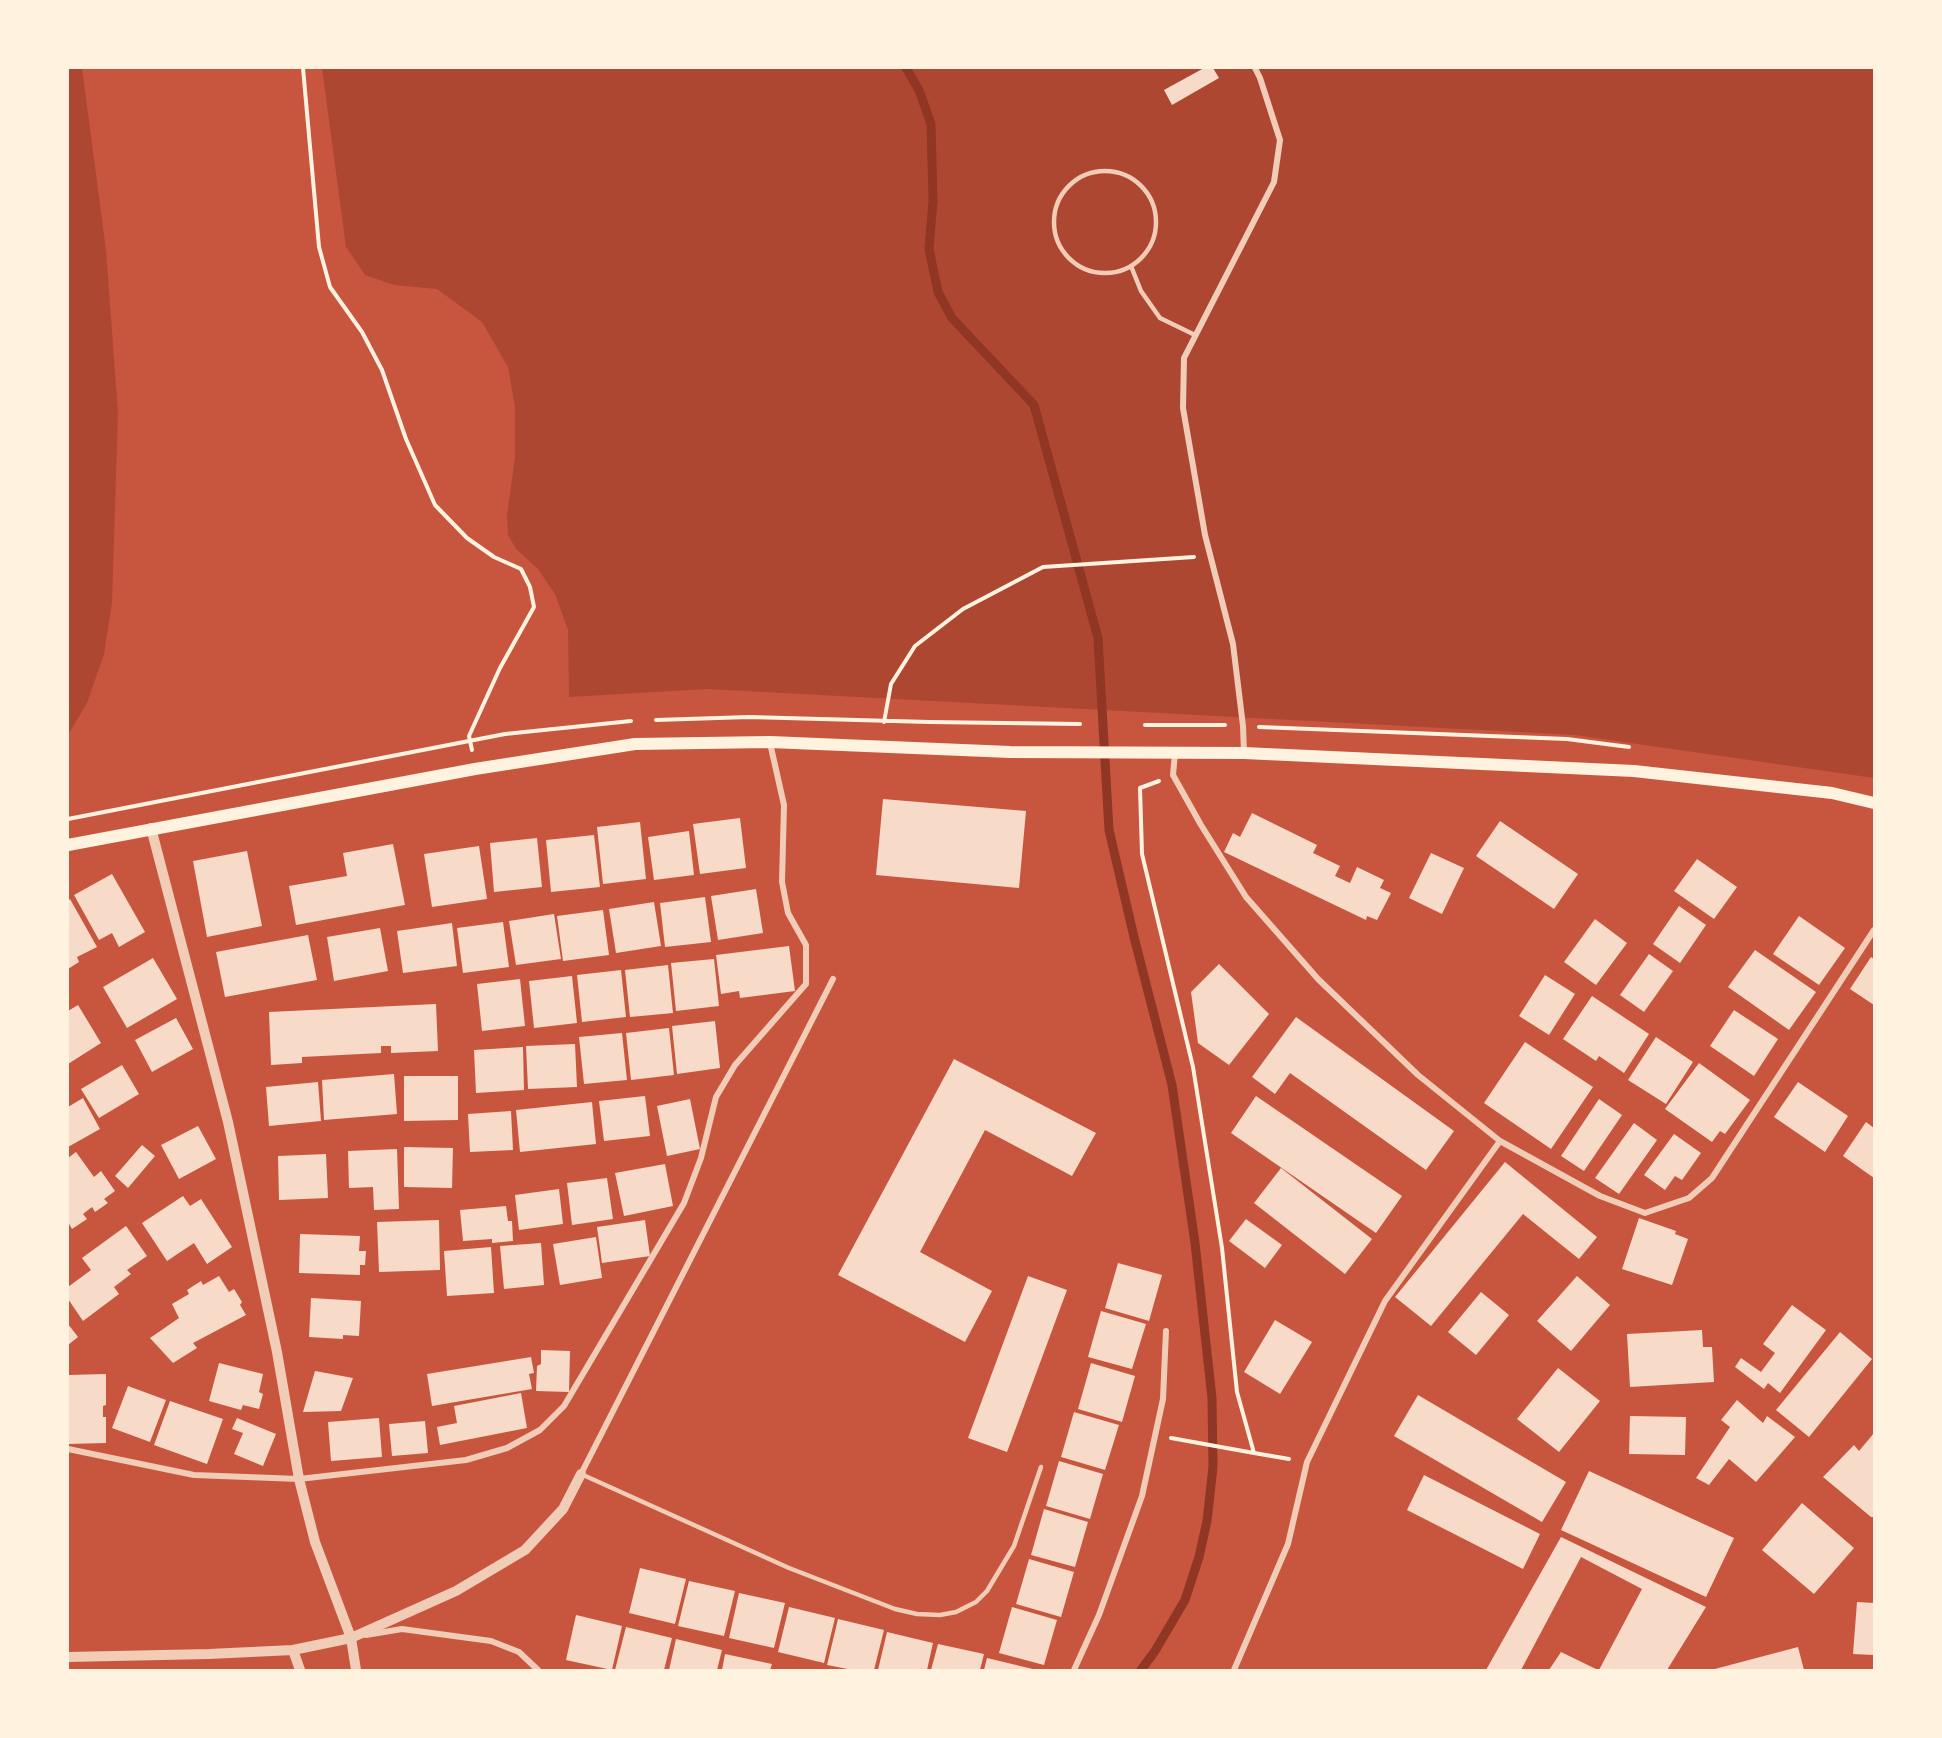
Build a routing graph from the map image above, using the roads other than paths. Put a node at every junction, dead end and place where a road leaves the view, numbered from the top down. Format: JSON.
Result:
{"nodes":[{"id":1,"x":1255,"y":68,"type":"edge"},
{"id":2,"x":1131,"y":266,"type":"junction"},
{"id":3,"x":1195,"y":335,"type":"junction"},
{"id":4,"x":770,"y":742,"type":"junction"},
{"id":5,"x":1175,"y":753,"type":"junction"},
{"id":6,"x":1244,"y":753,"type":"junction"},
{"id":7,"x":1875,"y":803,"type":"edge"},
{"id":8,"x":151,"y":828,"type":"junction"},
{"id":9,"x":68,"y":845,"type":"edge"},
{"id":10,"x":1875,"y":930,"type":"edge"},
{"id":11,"x":833,"y":979,"type":"dead end"},
{"id":12,"x":1500,"y":1141,"type":"junction"},
{"id":13,"x":1166,"y":1331,"type":"dead end"},
{"id":14,"x":68,"y":1449,"type":"edge"},
{"id":15,"x":1041,"y":1467,"type":"dead end"},
{"id":16,"x":581,"y":1474,"type":"junction"},
{"id":17,"x":299,"y":1479,"type":"junction"},
{"id":18,"x":351,"y":1638,"type":"junction"},
{"id":19,"x":293,"y":1650,"type":"junction"},
{"id":20,"x":68,"y":1657,"type":"edge"},
{"id":21,"x":355,"y":1668,"type":"edge"},
{"id":22,"x":300,"y":1671,"type":"edge"},
{"id":23,"x":538,"y":1671,"type":"edge"},
{"id":24,"x":1074,"y":1671,"type":"edge"},
{"id":25,"x":1234,"y":1671,"type":"edge"}],
"edges":[{"from":1,"to":3,"type":"street"},
{"from":2,"to":2,"type":"lane"},
{"from":2,"to":3,"type":"lane"},
{"from":3,"to":6,"type":"street"},
{"from":4,"to":5,"type":"main road"},
{"from":4,"to":8,"type":"main road"},
{"from":4,"to":17,"type":"street"},
{"from":5,"to":6,"type":"main road"},
{"from":5,"to":12,"type":"street"},
{"from":6,"to":7,"type":"main road"},
{"from":8,"to":9,"type":"main road"},
{"from":8,"to":17,"type":"street"},
{"from":10,"to":12,"type":"street"},
{"from":11,"to":16,"type":"street"},
{"from":12,"to":25,"type":"street"},
{"from":13,"to":24,"type":"street"},
{"from":14,"to":17,"type":"street"},
{"from":15,"to":16,"type":"lane"},
{"from":16,"to":18,"type":"street"},
{"from":17,"to":18,"type":"street"},
{"from":18,"to":19,"type":"street"},
{"from":18,"to":21,"type":"street"},
{"from":18,"to":23,"type":"street"},
{"from":19,"to":20,"type":"street"},
{"from":19,"to":22,"type":"street"}]}
